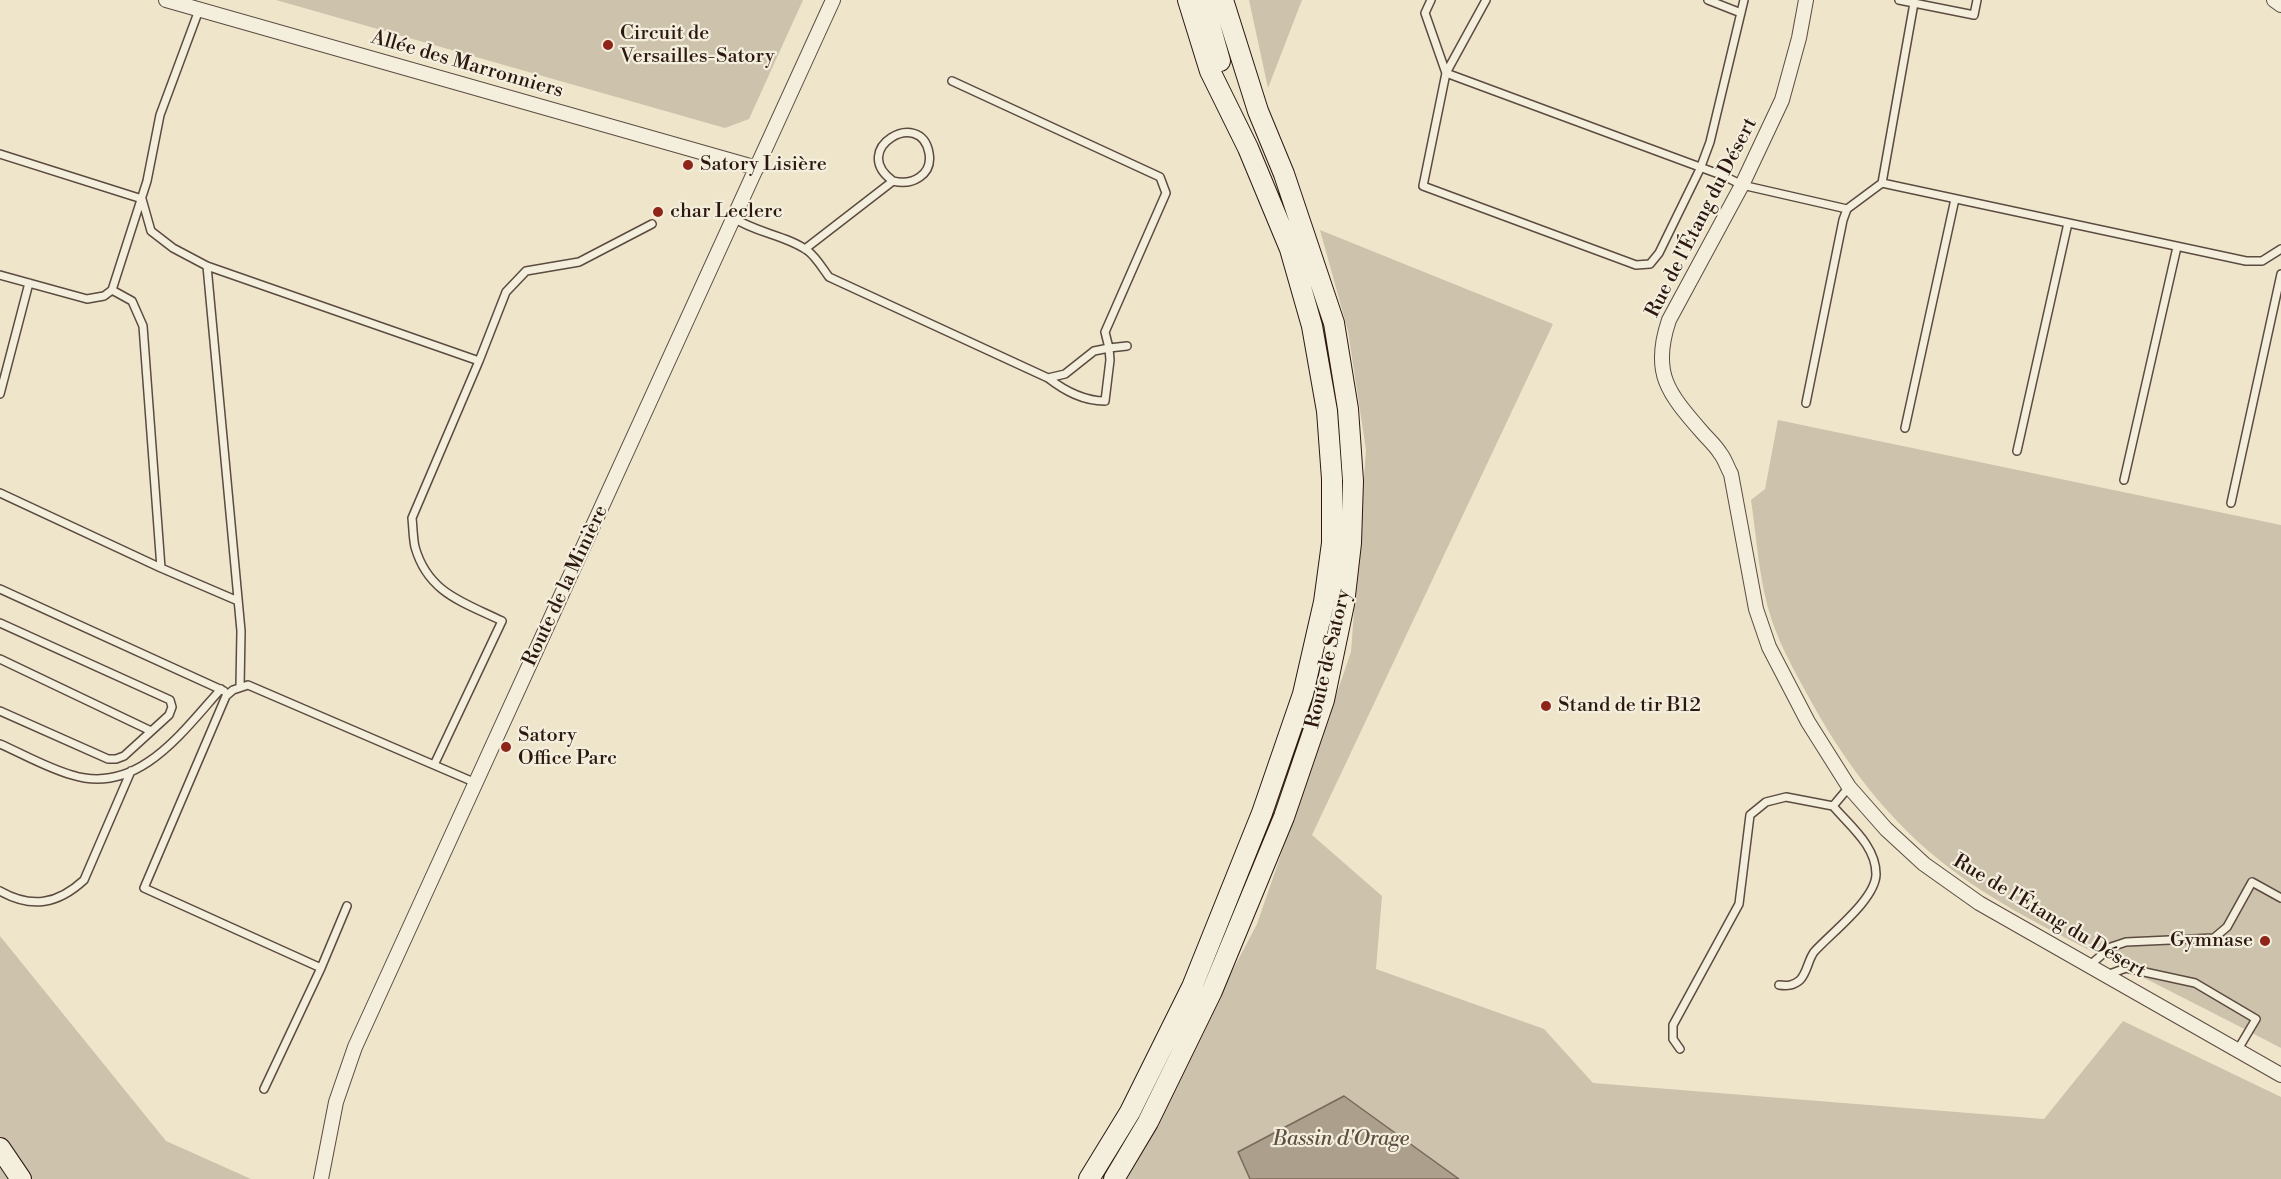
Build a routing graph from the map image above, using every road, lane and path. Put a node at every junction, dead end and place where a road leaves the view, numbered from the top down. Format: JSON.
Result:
{"nodes":[{"id":1,"x":166,"y":0,"type":"edge"},
{"id":2,"x":833,"y":0,"type":"edge"},
{"id":3,"x":1188,"y":0,"type":"edge"},
{"id":4,"x":1203,"y":0,"type":"edge"},
{"id":5,"x":1223,"y":0,"type":"edge"},
{"id":6,"x":1236,"y":0,"type":"edge"},
{"id":7,"x":1431,"y":0,"type":"edge"},
{"id":8,"x":1486,"y":0,"type":"edge"},
{"id":9,"x":1708,"y":0,"type":"edge"},
{"id":10,"x":1744,"y":0,"type":"edge"},
{"id":11,"x":1806,"y":0,"type":"edge"},
{"id":12,"x":1899,"y":0,"type":"edge"},
{"id":13,"x":1977,"y":0,"type":"edge"},
{"id":14,"x":2274,"y":0,"type":"edge"},
{"id":15,"x":1914,"y":3,"type":"junction"},
{"id":16,"x":200,"y":5,"type":"edge"},
{"id":17,"x":2281,"y":5,"type":"edge"},
{"id":18,"x":1741,"y":12,"type":"junction"},
{"id":19,"x":1446,"y":73,"type":"junction"},
{"id":20,"x":952,"y":81,"type":"dead end"},
{"id":21,"x":1258,"y":111,"type":"junction"},
{"id":22,"x":1248,"y":148,"type":"junction"},
{"id":23,"x":0,"y":154,"type":"edge"},
{"id":24,"x":757,"y":168,"type":"junction"},
{"id":25,"x":1700,"y":169,"type":"junction"},
{"id":26,"x":893,"y":181,"type":"junction"},
{"id":27,"x":1882,"y":183,"type":"junction"},
{"id":28,"x":1742,"y":185,"type":"junction"},
{"id":29,"x":142,"y":198,"type":"junction"},
{"id":30,"x":1955,"y":199,"type":"junction"},
{"id":31,"x":1847,"y":209,"type":"junction"},
{"id":32,"x":734,"y":218,"type":"junction"},
{"id":33,"x":652,"y":224,"type":"dead end"},
{"id":34,"x":2068,"y":224,"type":"junction"},
{"id":35,"x":2177,"y":247,"type":"junction"},
{"id":36,"x":805,"y":249,"type":"junction"},
{"id":37,"x":2281,"y":249,"type":"edge"},
{"id":38,"x":207,"y":266,"type":"junction"},
{"id":39,"x":2281,"y":274,"type":"edge"},
{"id":40,"x":0,"y":275,"type":"edge"},
{"id":41,"x":29,"y":283,"type":"junction"},
{"id":42,"x":112,"y":290,"type":"junction"},
{"id":43,"x":1127,"y":346,"type":"dead end"},
{"id":44,"x":1109,"y":348,"type":"junction"},
{"id":45,"x":479,"y":361,"type":"junction"},
{"id":46,"x":1048,"y":378,"type":"junction"},
{"id":47,"x":0,"y":394,"type":"edge"},
{"id":48,"x":1806,"y":403,"type":"dead end"},
{"id":49,"x":1905,"y":428,"type":"dead end"},
{"id":50,"x":2017,"y":451,"type":"dead end"},
{"id":51,"x":2124,"y":480,"type":"dead end"},
{"id":52,"x":0,"y":493,"type":"edge"},
{"id":53,"x":2231,"y":503,"type":"dead end"},
{"id":54,"x":161,"y":568,"type":"junction"},
{"id":55,"x":0,"y":589,"type":"edge"},
{"id":56,"x":238,"y":601,"type":"junction"},
{"id":57,"x":0,"y":623,"type":"edge"},
{"id":58,"x":0,"y":659,"type":"edge"},
{"id":59,"x":240,"y":687,"type":"junction"},
{"id":60,"x":221,"y":689,"type":"junction"},
{"id":61,"x":229,"y":693,"type":"junction"},
{"id":62,"x":0,"y":711,"type":"edge"},
{"id":63,"x":151,"y":731,"type":"junction"},
{"id":64,"x":0,"y":744,"type":"edge"},
{"id":65,"x":434,"y":765,"type":"junction"},
{"id":66,"x":131,"y":771,"type":"junction"},
{"id":67,"x":476,"y":783,"type":"junction"},
{"id":68,"x":1849,"y":787,"type":"junction"},
{"id":69,"x":1833,"y":806,"type":"junction"},
{"id":70,"x":0,"y":891,"type":"edge"},
{"id":71,"x":2281,"y":898,"type":"edge"},
{"id":72,"x":347,"y":906,"type":"dead end"},
{"id":73,"x":2090,"y":965,"type":"junction"},
{"id":74,"x":321,"y":968,"type":"junction"},
{"id":75,"x":2107,"y":975,"type":"junction"},
{"id":76,"x":1779,"y":985,"type":"dead end"},
{"id":77,"x":1680,"y":1048,"type":"dead end"},
{"id":78,"x":2238,"y":1051,"type":"junction"},
{"id":79,"x":2281,"y":1075,"type":"edge"},
{"id":80,"x":264,"y":1089,"type":"dead end"},
{"id":81,"x":0,"y":1149,"type":"edge"},
{"id":82,"x":21,"y":1179,"type":"edge"},
{"id":83,"x":321,"y":1179,"type":"edge"},
{"id":84,"x":1089,"y":1179,"type":"edge"},
{"id":85,"x":1114,"y":1179,"type":"edge"}],
"edges":[{"from":1,"to":16,"type":"street","name":"Allée des Marronniers"},
{"from":2,"to":24,"type":"street","name":"Route de la Minière"},
{"from":3,"to":22,"type":"main road"},
{"from":4,"to":22,"type":"main road"},
{"from":5,"to":21,"type":"main road"},
{"from":6,"to":21,"type":"main road"},
{"from":7,"to":19,"type":"lane"},
{"from":8,"to":19,"type":"lane"},
{"from":9,"to":18,"type":"lane"},
{"from":10,"to":18,"type":"lane"},
{"from":11,"to":28,"type":"street","name":"Rue de l'Étang du Désert"},
{"from":12,"to":15,"type":"lane"},
{"from":13,"to":15,"type":"lane"},
{"from":14,"to":17,"type":"street"},
{"from":15,"to":27,"type":"lane"},
{"from":16,"to":24,"type":"street","name":"Allée des Marronniers"},
{"from":16,"to":29,"type":"lane"},
{"from":18,"to":25,"type":"lane"},
{"from":19,"to":25,"type":"lane"},
{"from":19,"to":25,"type":"lane"},
{"from":20,"to":44,"type":"lane"},
{"from":21,"to":85,"type":"main road","name":"Route de Satory"},
{"from":22,"to":84,"type":"main road","name":"Route de Satory"},
{"from":23,"to":29,"type":"lane"},
{"from":24,"to":32,"type":"street","name":"Route de la Minière"},
{"from":25,"to":28,"type":"lane"},
{"from":26,"to":26,"type":"lane"},
{"from":26,"to":36,"type":"lane"},
{"from":27,"to":30,"type":"lane"},
{"from":27,"to":31,"type":"lane"},
{"from":28,"to":31,"type":"lane"},
{"from":28,"to":68,"type":"street","name":"Rue de l'Étang du Désert"},
{"from":29,"to":38,"type":"lane"},
{"from":29,"to":42,"type":"lane"},
{"from":30,"to":34,"type":"lane"},
{"from":30,"to":49,"type":"lane"},
{"from":31,"to":48,"type":"lane"},
{"from":32,"to":36,"type":"lane"},
{"from":32,"to":67,"type":"street","name":"Route de la Minière"},
{"from":33,"to":45,"type":"lane"},
{"from":34,"to":35,"type":"lane"},
{"from":34,"to":50,"type":"lane"},
{"from":35,"to":37,"type":"lane"},
{"from":35,"to":51,"type":"lane"},
{"from":36,"to":46,"type":"lane"},
{"from":38,"to":45,"type":"lane"},
{"from":38,"to":56,"type":"lane"},
{"from":39,"to":53,"type":"lane"},
{"from":40,"to":41,"type":"lane"},
{"from":41,"to":42,"type":"lane"},
{"from":41,"to":47,"type":"lane"},
{"from":42,"to":54,"type":"lane"},
{"from":43,"to":44,"type":"lane"},
{"from":44,"to":46,"type":"lane"},
{"from":44,"to":46,"type":"lane"},
{"from":45,"to":65,"type":"lane"},
{"from":52,"to":54,"type":"lane"},
{"from":54,"to":56,"type":"lane"},
{"from":55,"to":60,"type":"lane"},
{"from":56,"to":59,"type":"lane"},
{"from":57,"to":63,"type":"lane"},
{"from":58,"to":63,"type":"lane"},
{"from":59,"to":61,"type":"lane"},
{"from":59,"to":65,"type":"lane"},
{"from":60,"to":61,"type":"lane"},
{"from":60,"to":66,"type":"lane"},
{"from":61,"to":74,"type":"lane"},
{"from":62,"to":63,"type":"lane"},
{"from":64,"to":66,"type":"lane"},
{"from":65,"to":67,"type":"lane"},
{"from":66,"to":70,"type":"lane"},
{"from":67,"to":83,"type":"street","name":"Route de la Minière"},
{"from":68,"to":69,"type":"lane"},
{"from":68,"to":73,"type":"street","name":"Rue de l'Étang du Désert"},
{"from":69,"to":76,"type":"lane"},
{"from":69,"to":77,"type":"lane"},
{"from":71,"to":73,"type":"lane"},
{"from":72,"to":74,"type":"lane"},
{"from":73,"to":75,"type":"street","name":"Rue de l'Étang du Désert"},
{"from":74,"to":80,"type":"lane"},
{"from":75,"to":78,"type":"street","name":"Rue de l'Étang du Désert"},
{"from":75,"to":78,"type":"lane"},
{"from":78,"to":79,"type":"street","name":"Rue de l'Étang du Désert"},
{"from":81,"to":82,"type":"main road"}]}
